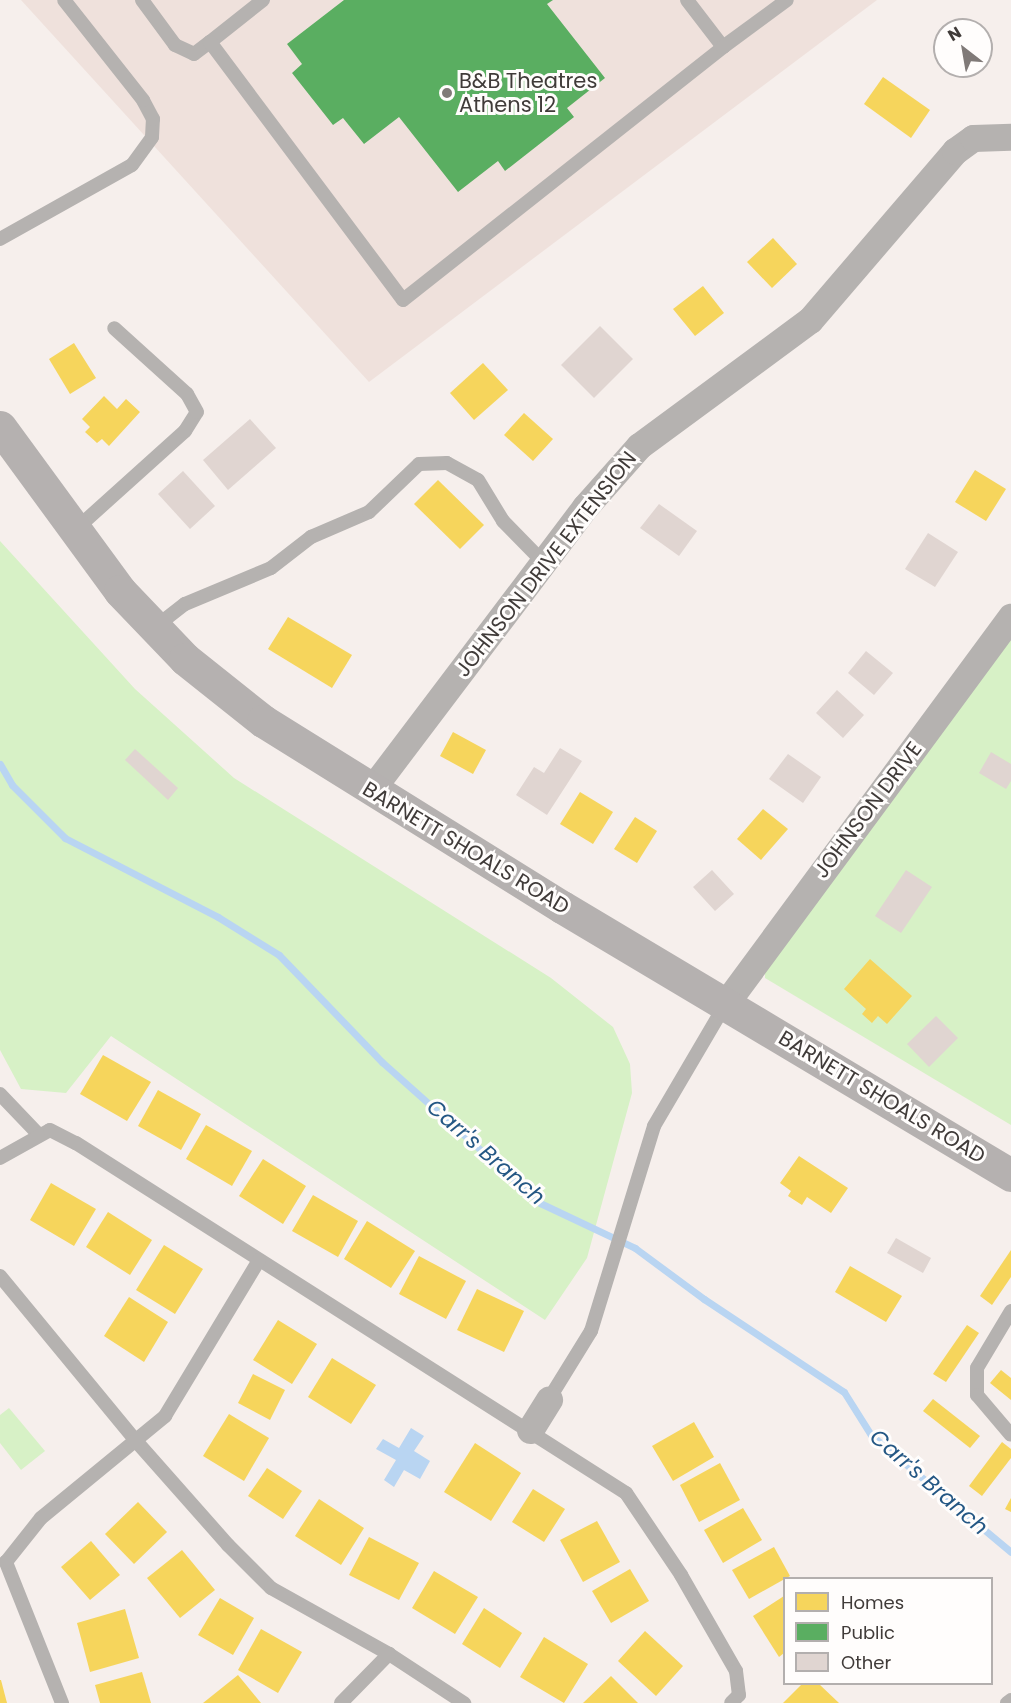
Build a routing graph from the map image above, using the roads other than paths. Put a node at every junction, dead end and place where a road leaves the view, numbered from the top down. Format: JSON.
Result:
{"nodes":[{"id":1,"x":64,"y":0,"type":"edge"},
{"id":2,"x":142,"y":0,"type":"edge"},
{"id":3,"x":263,"y":0,"type":"edge"},
{"id":4,"x":687,"y":0,"type":"edge"},
{"id":5,"x":787,"y":0,"type":"edge"},
{"id":6,"x":210,"y":42,"type":"junction"},
{"id":7,"x":723,"y":48,"type":"junction"},
{"id":8,"x":1011,"y":137,"type":"edge"},
{"id":9,"x":0,"y":239,"type":"edge"},
{"id":10,"x":114,"y":327,"type":"dead end"},
{"id":11,"x":0,"y":427,"type":"edge"},
{"id":12,"x":74,"y":532,"type":"junction"},
{"id":13,"x":544,"y":563,"type":"junction"},
{"id":14,"x":1011,"y":617,"type":"edge"},
{"id":15,"x":154,"y":628,"type":"junction"},
{"id":16,"x":371,"y":790,"type":"junction"},
{"id":17,"x":726,"y":1003,"type":"junction"},
{"id":18,"x":0,"y":1094,"type":"edge"},
{"id":19,"x":39,"y":1135,"type":"junction"},
{"id":20,"x":0,"y":1158,"type":"edge"},
{"id":21,"x":1011,"y":1175,"type":"edge"},
{"id":22,"x":259,"y":1260,"type":"junction"},
{"id":23,"x":0,"y":1276,"type":"edge"},
{"id":24,"x":1011,"y":1311,"type":"edge"},
{"id":25,"x":549,"y":1399,"type":"joint"},
{"id":26,"x":530,"y":1430,"type":"junction"},
{"id":27,"x":1011,"y":1435,"type":"edge"},
{"id":28,"x":135,"y":1441,"type":"junction"},
{"id":29,"x":390,"y":1654,"type":"junction"},
{"id":30,"x":1011,"y":1700,"type":"edge"},
{"id":31,"x":62,"y":1703,"type":"edge"},
{"id":32,"x":341,"y":1703,"type":"edge"},
{"id":33,"x":464,"y":1703,"type":"edge"},
{"id":34,"x":731,"y":1703,"type":"edge"},
{"id":35,"x":1007,"y":1703,"type":"edge"}],
"edges":[{"from":1,"to":9,"type":"lane"},
{"from":2,"to":6,"type":"lane"},
{"from":3,"to":6,"type":"lane"},
{"from":4,"to":7,"type":"lane"},
{"from":5,"to":7,"type":"lane"},
{"from":6,"to":7,"type":"lane"},
{"from":8,"to":13,"type":"street","name":"JOHNSON DRIVE EXTENSION"},
{"from":10,"to":12,"type":"lane"},
{"from":11,"to":12,"type":"main road","name":"BARNETT SHOALS ROAD"},
{"from":12,"to":15,"type":"main road","name":"BARNETT SHOALS ROAD"},
{"from":13,"to":15,"type":"lane"},
{"from":13,"to":16,"type":"street","name":"JOHNSON DRIVE EXTENSION"},
{"from":14,"to":17,"type":"street","name":"JOHNSON DRIVE"},
{"from":15,"to":16,"type":"main road","name":"BARNETT SHOALS ROAD"},
{"from":16,"to":17,"type":"main road","name":"BARNETT SHOALS ROAD"},
{"from":17,"to":21,"type":"main road","name":"BARNETT SHOALS ROAD"},
{"from":17,"to":25,"type":"lane"},
{"from":18,"to":19,"type":"lane"},
{"from":19,"to":20,"type":"lane"},
{"from":19,"to":22,"type":"lane"},
{"from":22,"to":26,"type":"lane"},
{"from":22,"to":28,"type":"lane"},
{"from":23,"to":28,"type":"lane"},
{"from":24,"to":27,"type":"lane"},
{"from":25,"to":26,"type":"street"},
{"from":26,"to":34,"type":"lane"},
{"from":28,"to":29,"type":"lane"},
{"from":28,"to":31,"type":"lane"},
{"from":29,"to":32,"type":"lane"},
{"from":29,"to":33,"type":"lane"},
{"from":30,"to":35,"type":"lane"}]}
